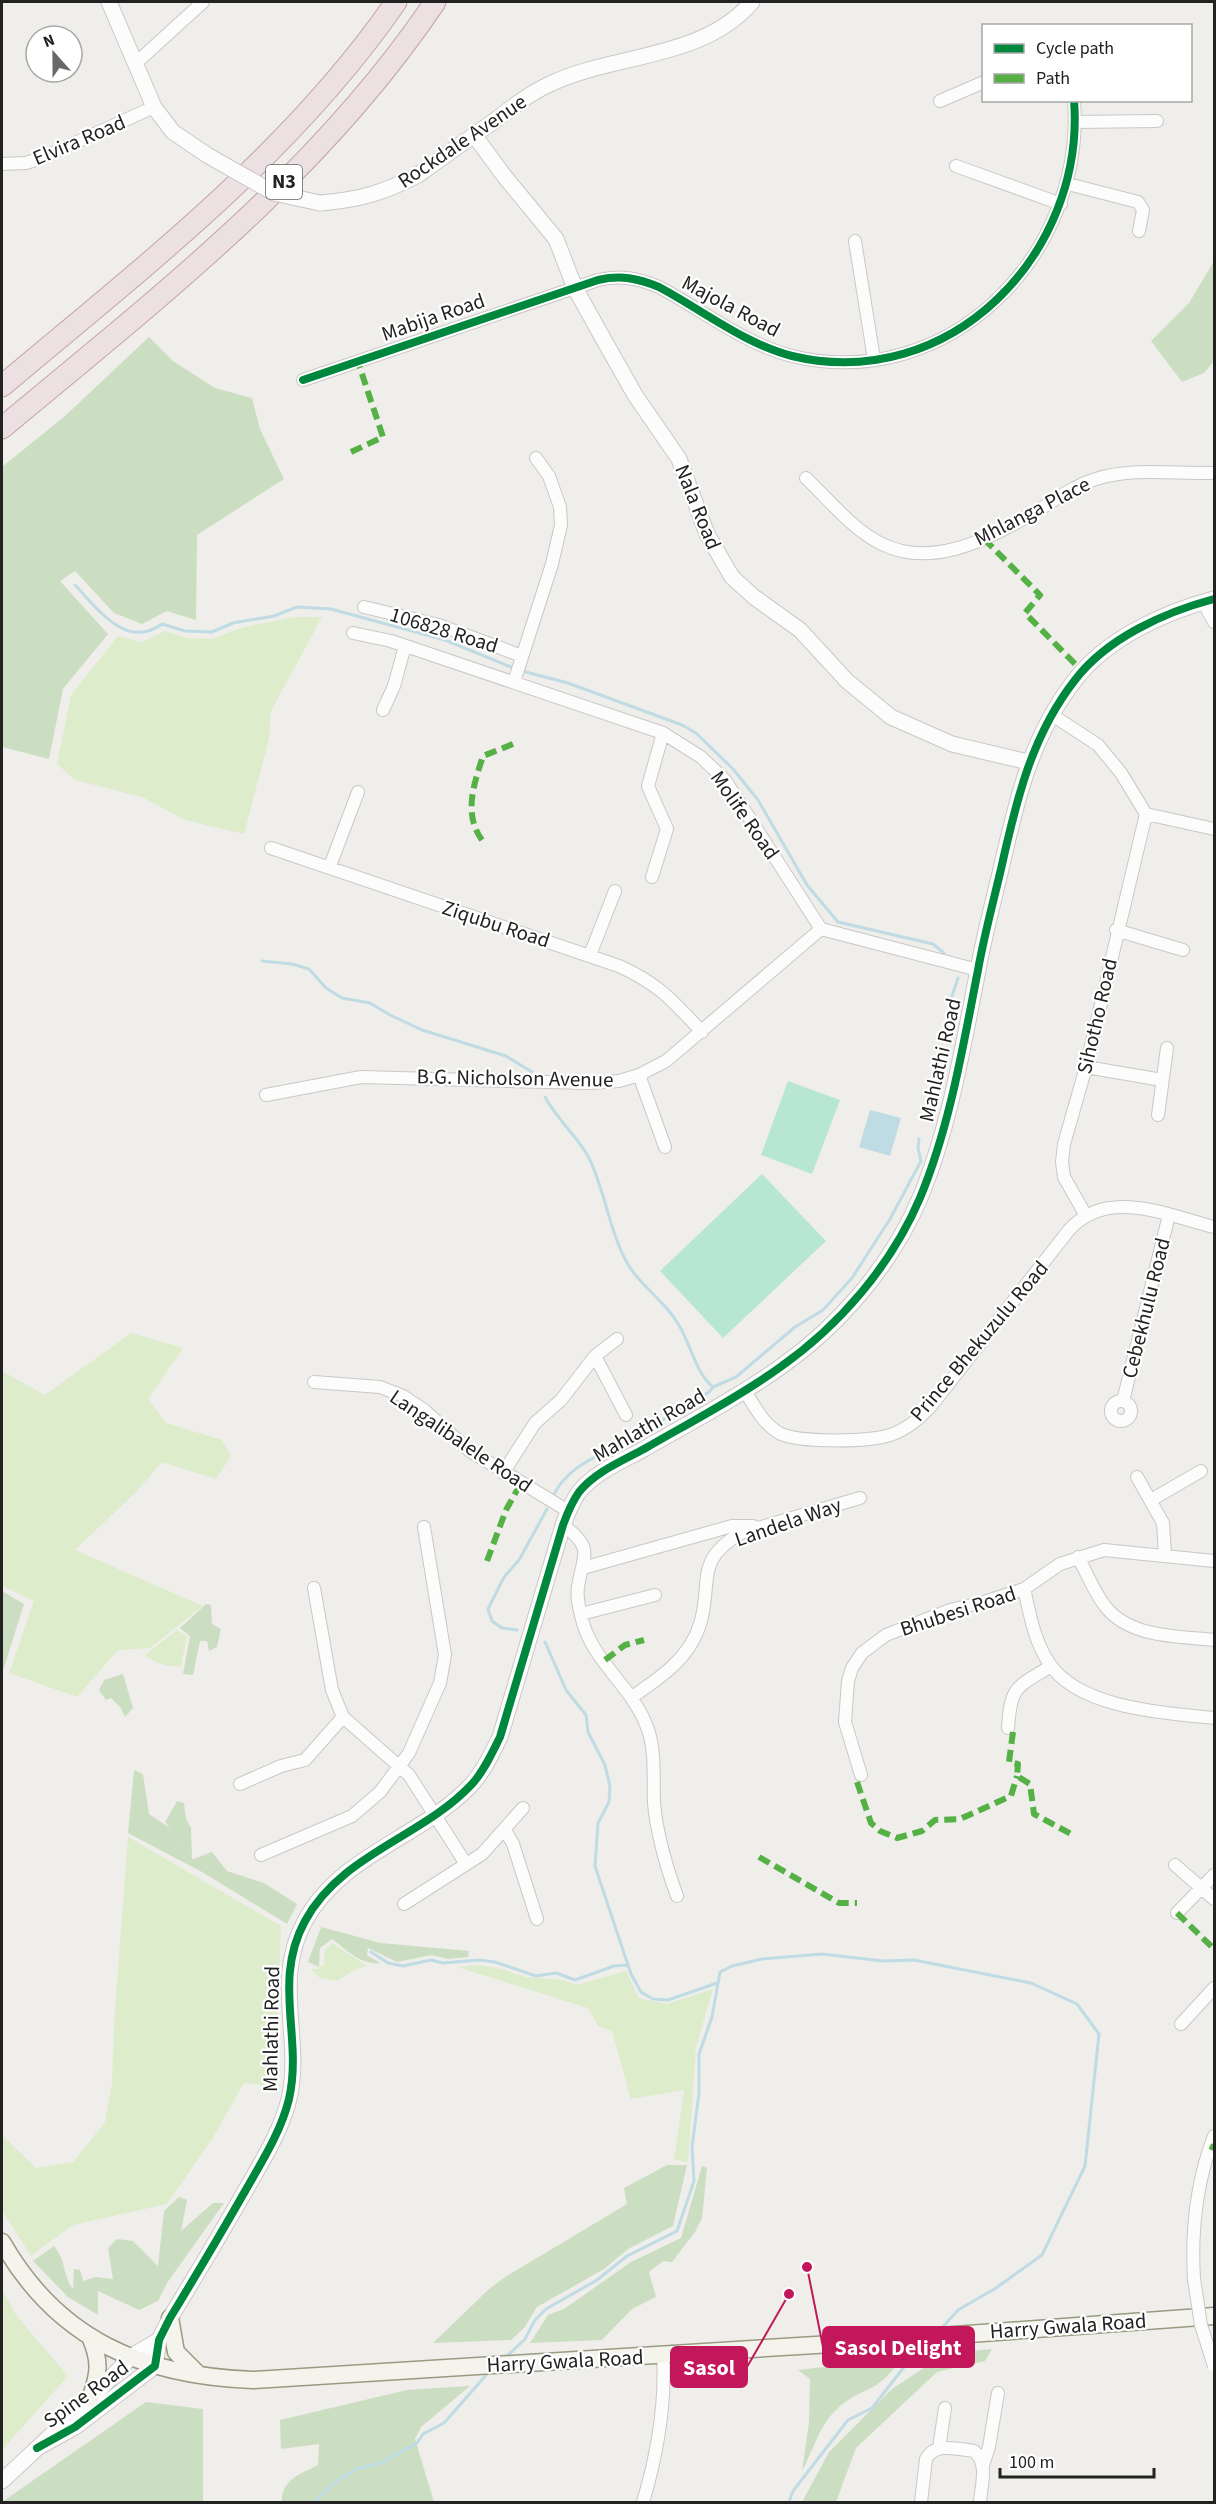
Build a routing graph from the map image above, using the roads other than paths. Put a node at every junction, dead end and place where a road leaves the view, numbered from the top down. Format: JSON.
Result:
{"nodes":[{"id":1,"x":109,"y":2,"type":"edge"},
{"id":2,"x":203,"y":2,"type":"edge"},
{"id":3,"x":396,"y":2,"type":"edge"},
{"id":4,"x":435,"y":2,"type":"edge"},
{"id":5,"x":752,"y":2,"type":"edge"},
{"id":6,"x":136,"y":63,"type":"junction"},
{"id":7,"x":982,"y":83,"type":"edge"},
{"id":8,"x":940,"y":101,"type":"dead end"},
{"id":9,"x":1074,"y":102,"type":"edge"},
{"id":10,"x":154,"y":107,"type":"junction"},
{"id":11,"x":1157,"y":120,"type":"dead end"},
{"id":12,"x":1075,"y":122,"type":"junction"},
{"id":13,"x":474,"y":135,"type":"junction"},
{"id":14,"x":2,"y":164,"type":"edge"},
{"id":15,"x":956,"y":166,"type":"dead end"},
{"id":16,"x":1068,"y":183,"type":"junction"},
{"id":17,"x":1061,"y":204,"type":"junction"},
{"id":18,"x":1139,"y":231,"type":"dead end"},
{"id":19,"x":855,"y":241,"type":"dead end"},
{"id":20,"x":575,"y":288,"type":"junction"},
{"id":21,"x":873,"y":359,"type":"junction"},
{"id":22,"x":303,"y":380,"type":"dead end"},
{"id":23,"x":2,"y":386,"type":"edge"},
{"id":24,"x":2,"y":428,"type":"edge"},
{"id":25,"x":536,"y":458,"type":"dead end"},
{"id":26,"x":1215,"y":473,"type":"edge"},
{"id":27,"x":806,"y":478,"type":"dead end"},
{"id":28,"x":1209,"y":601,"type":"edge"},
{"id":29,"x":364,"y":607,"type":"dead end"},
{"id":30,"x":1215,"y":622,"type":"edge"},
{"id":31,"x":353,"y":633,"type":"dead end"},
{"id":32,"x":405,"y":646,"type":"junction"},
{"id":33,"x":521,"y":658,"type":"junction"},
{"id":34,"x":514,"y":680,"type":"junction"},
{"id":35,"x":384,"y":710,"type":"dead end"},
{"id":36,"x":1052,"y":715,"type":"junction"},
{"id":37,"x":663,"y":733,"type":"junction"},
{"id":38,"x":1028,"y":762,"type":"junction"},
{"id":39,"x":358,"y":792,"type":"dead end"},
{"id":40,"x":1146,"y":814,"type":"junction"},
{"id":41,"x":1215,"y":829,"type":"edge"},
{"id":42,"x":271,"y":848,"type":"dead end"},
{"id":43,"x":330,"y":866,"type":"junction"},
{"id":44,"x":652,"y":877,"type":"dead end"},
{"id":45,"x":615,"y":891,"type":"dead end"},
{"id":46,"x":821,"y":929,"type":"junction"},
{"id":47,"x":1116,"y":930,"type":"junction"},
{"id":48,"x":1183,"y":950,"type":"dead end"},
{"id":49,"x":590,"y":955,"type":"junction"},
{"id":50,"x":978,"y":970,"type":"junction"},
{"id":51,"x":702,"y":1032,"type":"junction"},
{"id":52,"x":1167,"y":1048,"type":"dead end"},
{"id":53,"x":1086,"y":1067,"type":"junction"},
{"id":54,"x":639,"y":1075,"type":"junction"},
{"id":55,"x":1162,"y":1080,"type":"junction"},
{"id":56,"x":266,"y":1095,"type":"dead end"},
{"id":57,"x":1158,"y":1115,"type":"dead end"},
{"id":58,"x":665,"y":1147,"type":"dead end"},
{"id":59,"x":1085,"y":1214,"type":"junction"},
{"id":60,"x":1168,"y":1215,"type":"junction"},
{"id":61,"x":1215,"y":1227,"type":"edge"},
{"id":62,"x":617,"y":1339,"type":"dead end"},
{"id":63,"x":595,"y":1356,"type":"junction"},
{"id":64,"x":314,"y":1382,"type":"dead end"},
{"id":65,"x":744,"y":1390,"type":"junction"},
{"id":66,"x":1123,"y":1401,"type":"dead end"},
{"id":67,"x":626,"y":1415,"type":"dead end"},
{"id":68,"x":1201,"y":1471,"type":"dead end"},
{"id":69,"x":503,"y":1473,"type":"junction"},
{"id":70,"x":1137,"y":1477,"type":"dead end"},
{"id":71,"x":860,"y":1498,"type":"dead end"},
{"id":72,"x":1151,"y":1500,"type":"junction"},
{"id":73,"x":566,"y":1518,"type":"junction"},
{"id":74,"x":424,"y":1527,"type":"dead end"},
{"id":75,"x":760,"y":1527,"type":"junction"},
{"id":76,"x":1166,"y":1555,"type":"junction"},
{"id":77,"x":1078,"y":1557,"type":"junction"},
{"id":78,"x":1215,"y":1561,"type":"edge"},
{"id":79,"x":583,"y":1568,"type":"junction"},
{"id":80,"x":314,"y":1588,"type":"dead end"},
{"id":81,"x":1024,"y":1589,"type":"junction"},
{"id":82,"x":655,"y":1595,"type":"dead end"},
{"id":83,"x":580,"y":1614,"type":"junction"},
{"id":84,"x":1215,"y":1640,"type":"edge"},
{"id":85,"x":1051,"y":1666,"type":"junction"},
{"id":86,"x":632,"y":1697,"type":"junction"},
{"id":87,"x":343,"y":1717,"type":"junction"},
{"id":88,"x":1215,"y":1718,"type":"edge"},
{"id":89,"x":1008,"y":1728,"type":"dead end"},
{"id":90,"x":400,"y":1766,"type":"junction"},
{"id":91,"x":861,"y":1775,"type":"dead end"},
{"id":92,"x":240,"y":1784,"type":"dead end"},
{"id":93,"x":523,"y":1808,"type":"dead end"},
{"id":94,"x":434,"y":1815,"type":"junction"},
{"id":95,"x":505,"y":1830,"type":"junction"},
{"id":96,"x":261,"y":1855,"type":"dead end"},
{"id":97,"x":466,"y":1864,"type":"junction"},
{"id":98,"x":1175,"y":1865,"type":"dead end"},
{"id":99,"x":1215,"y":1875,"type":"edge"},
{"id":100,"x":1202,"y":1888,"type":"junction"},
{"id":101,"x":677,"y":1896,"type":"dead end"},
{"id":102,"x":1215,"y":1899,"type":"edge"},
{"id":103,"x":404,"y":1904,"type":"dead end"},
{"id":104,"x":1177,"y":1913,"type":"dead end"},
{"id":105,"x":537,"y":1919,"type":"dead end"},
{"id":106,"x":1214,"y":1990,"type":"edge"},
{"id":107,"x":1181,"y":2024,"type":"dead end"},
{"id":108,"x":1215,"y":2136,"type":"edge"},
{"id":109,"x":2,"y":2241,"type":"edge"},
{"id":110,"x":1215,"y":2316,"type":"edge"},
{"id":111,"x":170,"y":2318,"type":"junction"},
{"id":112,"x":90,"y":2337,"type":"junction"},
{"id":113,"x":159,"y":2340,"type":"junction"},
{"id":114,"x":663,"y":2355,"type":"junction"},
{"id":115,"x":132,"y":2356,"type":"junction"},
{"id":116,"x":154,"y":2366,"type":"junction"},
{"id":117,"x":1215,"y":2366,"type":"edge"},
{"id":118,"x":200,"y":2376,"type":"junction"},
{"id":119,"x":998,"y":2393,"type":"dead end"},
{"id":120,"x":90,"y":2399,"type":"junction"},
{"id":121,"x":945,"y":2408,"type":"dead end"},
{"id":122,"x":37,"y":2448,"type":"junction"},
{"id":123,"x":939,"y":2448,"type":"junction"},
{"id":124,"x":983,"y":2465,"type":"junction"},
{"id":125,"x":2,"y":2481,"type":"edge"},
{"id":126,"x":643,"y":2502,"type":"edge"},
{"id":127,"x":921,"y":2502,"type":"edge"},
{"id":128,"x":980,"y":2502,"type":"edge"}],
"edges":[{"from":1,"to":6,"type":"street","name":"Rockdale Avenue"},
{"from":2,"to":6,"type":"street"},
{"from":3,"to":23,"type":"highway","number":"N3"},
{"from":4,"to":24,"type":"highway","number":"N3"},
{"from":5,"to":13,"type":"street","name":"Rockdale Avenue"},
{"from":6,"to":10,"type":"street","name":"Rockdale Avenue"},
{"from":7,"to":8,"type":"street"},
{"from":9,"to":12,"type":"street","name":"Majola Road"},
{"from":10,"to":13,"type":"street","name":"Rockdale Avenue","bridge":true},
{"from":10,"to":14,"type":"street","name":"Elvira Road"},
{"from":11,"to":12,"type":"street"},
{"from":12,"to":16,"type":"street","name":"Majola Road"},
{"from":13,"to":20,"type":"street","name":"Nala Road"},
{"from":15,"to":17,"type":"street"},
{"from":16,"to":17,"type":"street","name":"Majola Road"},
{"from":16,"to":18,"type":"street"},
{"from":17,"to":21,"type":"street","name":"Majola Road"},
{"from":19,"to":21,"type":"street"},
{"from":20,"to":21,"type":"street","name":"Majola Road"},
{"from":20,"to":22,"type":"street","name":"Mabija Road"},
{"from":20,"to":38,"type":"street","name":"Nala Road"},
{"from":25,"to":33,"type":"street"},
{"from":26,"to":27,"type":"street","name":"Mhlanga Place"},
{"from":28,"to":30,"type":"street"},
{"from":28,"to":36,"type":"street","name":"Mahlathi Road"},
{"from":29,"to":33,"type":"street","name":"106828 Road"},
{"from":31,"to":32,"type":"street","name":"Molife Road"},
{"from":32,"to":34,"type":"street","name":"Molife Road"},
{"from":32,"to":35,"type":"street"},
{"from":33,"to":34,"type":"street"},
{"from":34,"to":37,"type":"street","name":"Molife Road"},
{"from":36,"to":38,"type":"street","name":"Mahlathi Road"},
{"from":36,"to":40,"type":"street"},
{"from":37,"to":44,"type":"street"},
{"from":37,"to":46,"type":"street","name":"Molife Road"},
{"from":38,"to":50,"type":"street","name":"Mahlathi Road"},
{"from":39,"to":43,"type":"street"},
{"from":40,"to":41,"type":"street"},
{"from":40,"to":47,"type":"street","name":"Sihotho Road"},
{"from":42,"to":43,"type":"street","name":"Ziqubu Road"},
{"from":43,"to":49,"type":"street","name":"Ziqubu Road"},
{"from":45,"to":49,"type":"street"},
{"from":46,"to":50,"type":"street"},
{"from":46,"to":51,"type":"street","name":"B.G. Nicholson Avenue"},
{"from":47,"to":48,"type":"street"},
{"from":47,"to":53,"type":"street","name":"Sihotho Road"},
{"from":49,"to":51,"type":"street","name":"Ziqubu Road"},
{"from":50,"to":65,"type":"street","name":"Mahlathi Road"},
{"from":51,"to":54,"type":"street","name":"B.G. Nicholson Avenue"},
{"from":52,"to":55,"type":"street"},
{"from":53,"to":55,"type":"street"},
{"from":53,"to":59,"type":"street","name":"Sihotho Road"},
{"from":54,"to":56,"type":"street","name":"B.G. Nicholson Avenue"},
{"from":54,"to":58,"type":"street"},
{"from":55,"to":57,"type":"street"},
{"from":59,"to":60,"type":"street"},
{"from":59,"to":65,"type":"street","name":"Prince Bhekuzulu Road"},
{"from":60,"to":61,"type":"street"},
{"from":60,"to":66,"type":"street","name":"Cebekhulu Road"},
{"from":62,"to":63,"type":"street"},
{"from":63,"to":67,"type":"street"},
{"from":63,"to":69,"type":"street"},
{"from":64,"to":69,"type":"street","name":"Langalibalele Road"},
{"from":65,"to":73,"type":"street","name":"Mahlathi Road"},
{"from":68,"to":72,"type":"street"},
{"from":69,"to":73,"type":"street","name":"Langalibalele Road"},
{"from":70,"to":72,"type":"street"},
{"from":71,"to":75,"type":"street","name":"Landela Way"},
{"from":72,"to":76,"type":"street"},
{"from":73,"to":79,"type":"street","name":"Langalibalele Road"},
{"from":73,"to":94,"type":"street","name":"Mahlathi Road"},
{"from":74,"to":90,"type":"street"},
{"from":75,"to":79,"type":"street"},
{"from":75,"to":86,"type":"street","name":"Landela Way"},
{"from":76,"to":77,"type":"street","name":"Bhubesi Road"},
{"from":76,"to":78,"type":"street","name":"Bhubesi Road"},
{"from":77,"to":81,"type":"street","name":"Bhubesi Road"},
{"from":77,"to":84,"type":"street"},
{"from":79,"to":83,"type":"street","name":"Langalibalele Road"},
{"from":80,"to":87,"type":"street"},
{"from":81,"to":85,"type":"street"},
{"from":81,"to":91,"type":"street","name":"Bhubesi Road"},
{"from":82,"to":83,"type":"street"},
{"from":83,"to":86,"type":"street"},
{"from":85,"to":88,"type":"street"},
{"from":85,"to":89,"type":"street"},
{"from":86,"to":101,"type":"street"},
{"from":87,"to":90,"type":"street"},
{"from":87,"to":92,"type":"street"},
{"from":90,"to":94,"type":"street"},
{"from":90,"to":96,"type":"street"},
{"from":93,"to":95,"type":"street"},
{"from":94,"to":97,"type":"street"},
{"from":94,"to":111,"type":"street","name":"Mahlathi Road"},
{"from":95,"to":97,"type":"street"},
{"from":95,"to":105,"type":"street"},
{"from":97,"to":103,"type":"street"},
{"from":98,"to":100,"type":"street"},
{"from":99,"to":100,"type":"street"},
{"from":100,"to":102,"type":"street"},
{"from":100,"to":104,"type":"street"},
{"from":106,"to":107,"type":"street"},
{"from":108,"to":117,"type":"street","bridge":true},
{"from":109,"to":112,"type":"main road","name":"Harry Gwala Road"},
{"from":110,"to":114,"type":"main road","name":"Harry Gwala Road"},
{"from":111,"to":113,"type":"street","name":"Mahlathi Road"},
{"from":111,"to":118,"type":"main road"},
{"from":112,"to":115,"type":"main road","name":"Harry Gwala Road"},
{"from":112,"to":120,"type":"main road"},
{"from":113,"to":115,"type":"street"},
{"from":113,"to":116,"type":"street","name":"Mahlathi Road"},
{"from":114,"to":118,"type":"main road","name":"Harry Gwala Road"},
{"from":114,"to":126,"type":"street"},
{"from":115,"to":116,"type":"main road","name":"Harry Gwala Road"},
{"from":115,"to":120,"type":"street","name":"Spine Road"},
{"from":116,"to":118,"type":"main road","name":"Harry Gwala Road"},
{"from":116,"to":122,"type":"street","name":"Spine Road"},
{"from":119,"to":124,"type":"street"},
{"from":120,"to":122,"type":"street","name":"Spine Road"},
{"from":121,"to":123,"type":"street"},
{"from":122,"to":125,"type":"street","name":"Spine Road"},
{"from":123,"to":124,"type":"street"},
{"from":123,"to":127,"type":"street"},
{"from":124,"to":128,"type":"street"}]}
